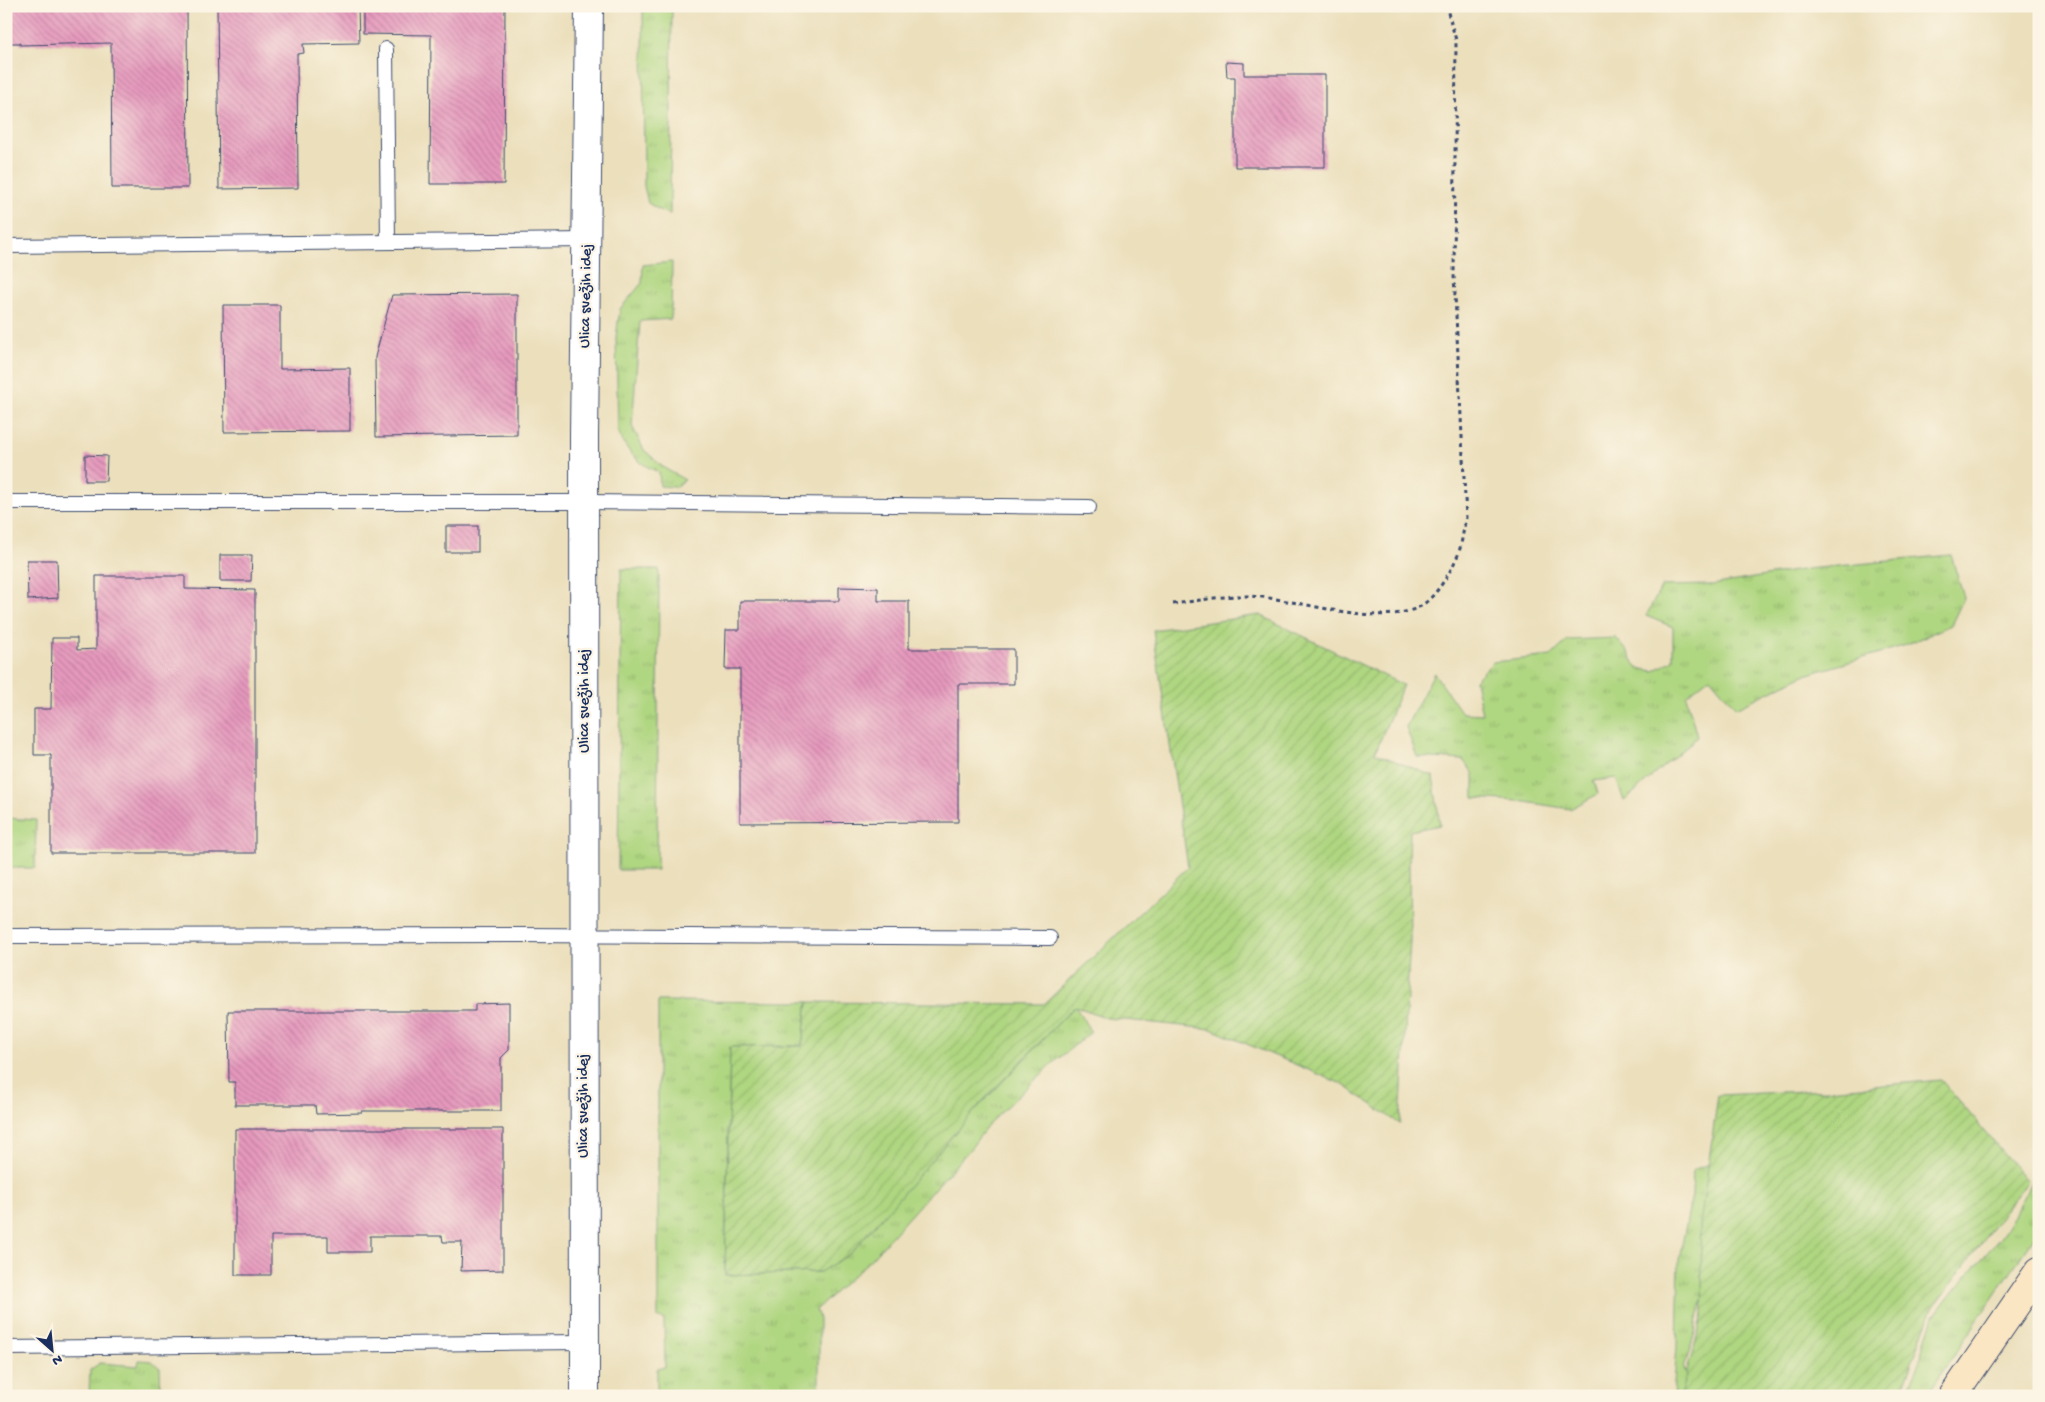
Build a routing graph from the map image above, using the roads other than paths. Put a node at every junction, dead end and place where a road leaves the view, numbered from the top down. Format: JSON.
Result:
{"nodes":[{"id":1,"x":589,"y":6,"type":"edge"},
{"id":2,"x":386,"y":49,"type":"dead end"},
{"id":3,"x":587,"y":240,"type":"junction"},
{"id":4,"x":388,"y":242,"type":"junction"},
{"id":5,"x":6,"y":246,"type":"edge"},
{"id":6,"x":6,"y":502,"type":"edge"},
{"id":7,"x":584,"y":502,"type":"junction"},
{"id":8,"x":1090,"y":507,"type":"dead end"},
{"id":9,"x":6,"y":936,"type":"edge"},
{"id":10,"x":585,"y":936,"type":"junction"},
{"id":11,"x":1050,"y":938,"type":"dead end"},
{"id":12,"x":2039,"y":1271,"type":"edge"},
{"id":13,"x":584,"y":1342,"type":"junction"},
{"id":14,"x":6,"y":1348,"type":"edge"},
{"id":15,"x":585,"y":1396,"type":"edge"},
{"id":16,"x":1953,"y":1396,"type":"edge"}],
"edges":[{"from":1,"to":3,"type":"street","name":"Ulica svežih idej"},
{"from":2,"to":4,"type":"lane"},
{"from":3,"to":4,"type":"lane"},
{"from":3,"to":7,"type":"street","name":"Ulica svežih idej"},
{"from":4,"to":5,"type":"lane"},
{"from":6,"to":7,"type":"lane"},
{"from":7,"to":8,"type":"lane"},
{"from":7,"to":10,"type":"street","name":"Ulica svežih idej"},
{"from":9,"to":10,"type":"lane"},
{"from":10,"to":11,"type":"lane"},
{"from":10,"to":13,"type":"street","name":"Ulica svežih idej"},
{"from":12,"to":16,"type":"street"},
{"from":13,"to":14,"type":"lane"},
{"from":13,"to":15,"type":"street","name":"Ulica svežih idej"}]}
